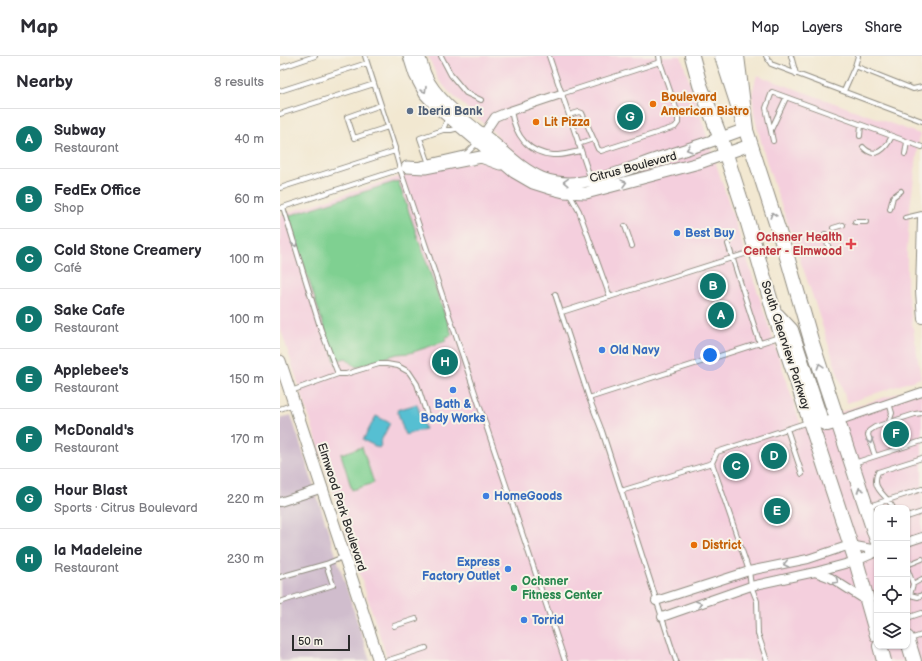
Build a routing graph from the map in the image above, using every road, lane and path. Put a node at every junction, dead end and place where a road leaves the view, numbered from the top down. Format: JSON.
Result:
{"nodes":[{"id":1,"x":315,"y":56,"type":"edge"},
{"id":2,"x":365,"y":56,"type":"edge"},
{"id":3,"x":409,"y":56,"type":"edge"},
{"id":4,"x":419,"y":56,"type":"edge"},
{"id":5,"x":441,"y":56,"type":"edge"},
{"id":6,"x":549,"y":56,"type":"edge"},
{"id":7,"x":659,"y":56,"type":"edge"},
{"id":8,"x":692,"y":56,"type":"edge"},
{"id":9,"x":722,"y":56,"type":"edge"},
{"id":10,"x":736,"y":56,"type":"edge"},
{"id":11,"x":766,"y":56,"type":"edge"},
{"id":12,"x":791,"y":56,"type":"edge"},
{"id":13,"x":858,"y":56,"type":"edge"},
{"id":14,"x":660,"y":62,"type":"junction"},
{"id":15,"x":367,"y":63,"type":"junction"},
{"id":16,"x":855,"y":66,"type":"junction"},
{"id":17,"x":280,"y":68,"type":"edge"},
{"id":18,"x":796,"y":74,"type":"junction"},
{"id":19,"x":374,"y":84,"type":"junction"},
{"id":20,"x":922,"y":88,"type":"edge"},
{"id":21,"x":280,"y":91,"type":"edge"},
{"id":22,"x":844,"y":91,"type":"junction"},
{"id":23,"x":561,"y":94,"type":"junction"},
{"id":24,"x":786,"y":98,"type":"junction"},
{"id":25,"x":481,"y":100,"type":"dead end"},
{"id":26,"x":381,"y":105,"type":"junction"},
{"id":27,"x":511,"y":110,"type":"junction"},
{"id":28,"x":280,"y":114,"type":"edge"},
{"id":29,"x":451,"y":114,"type":"junction"},
{"id":30,"x":569,"y":115,"type":"junction"},
{"id":31,"x":922,"y":121,"type":"edge"},
{"id":32,"x":463,"y":124,"type":"junction"},
{"id":33,"x":861,"y":125,"type":"junction"},
{"id":34,"x":388,"y":127,"type":"junction"},
{"id":35,"x":746,"y":129,"type":"junction"},
{"id":36,"x":443,"y":130,"type":"junction"},
{"id":37,"x":771,"y":130,"type":"junction"},
{"id":38,"x":860,"y":136,"type":"dead end"},
{"id":39,"x":892,"y":136,"type":"junction"},
{"id":40,"x":480,"y":138,"type":"junction"},
{"id":41,"x":593,"y":139,"type":"junction"},
{"id":42,"x":721,"y":139,"type":"junction"},
{"id":43,"x":774,"y":141,"type":"dead end"},
{"id":44,"x":907,"y":142,"type":"junction"},
{"id":45,"x":578,"y":144,"type":"junction"},
{"id":46,"x":750,"y":145,"type":"junction"},
{"id":47,"x":863,"y":147,"type":"dead end"},
{"id":48,"x":922,"y":147,"type":"edge"},
{"id":49,"x":395,"y":151,"type":"junction"},
{"id":50,"x":581,"y":151,"type":"junction"},
{"id":51,"x":725,"y":153,"type":"junction"},
{"id":52,"x":905,"y":154,"type":"dead end"},
{"id":53,"x":428,"y":161,"type":"junction"},
{"id":54,"x":403,"y":168,"type":"junction"},
{"id":55,"x":510,"y":168,"type":"junction"},
{"id":56,"x":591,"y":181,"type":"junction"},
{"id":57,"x":280,"y":188,"type":"edge"},
{"id":58,"x":901,"y":191,"type":"dead end"},
{"id":59,"x":569,"y":192,"type":"junction"},
{"id":60,"x":281,"y":207,"type":"edge"},
{"id":61,"x":890,"y":210,"type":"dead end"},
{"id":62,"x":922,"y":214,"type":"edge"},
{"id":63,"x":905,"y":218,"type":"dead end"},
{"id":64,"x":922,"y":218,"type":"edge"},
{"id":65,"x":855,"y":222,"type":"dead end"},
{"id":66,"x":866,"y":222,"type":"dead end"},
{"id":67,"x":843,"y":225,"type":"dead end"},
{"id":68,"x":625,"y":226,"type":"dead end"},
{"id":69,"x":833,"y":228,"type":"dead end"},
{"id":70,"x":825,"y":234,"type":"dead end"},
{"id":71,"x":728,"y":244,"type":"dead end"},
{"id":72,"x":632,"y":246,"type":"dead end"},
{"id":73,"x":829,"y":249,"type":"dead end"},
{"id":74,"x":756,"y":250,"type":"junction"},
{"id":75,"x":921,"y":254,"type":"edge"},
{"id":76,"x":732,"y":258,"type":"junction"},
{"id":77,"x":555,"y":294,"type":"dead end"},
{"id":78,"x":921,"y":294,"type":"edge"},
{"id":79,"x":610,"y":297,"type":"junction"},
{"id":80,"x":562,"y":312,"type":"junction"},
{"id":81,"x":774,"y":312,"type":"junction"},
{"id":82,"x":922,"y":319,"type":"edge"},
{"id":83,"x":782,"y":336,"type":"junction"},
{"id":84,"x":760,"y":344,"type":"junction"},
{"id":85,"x":280,"y":361,"type":"edge"},
{"id":86,"x":338,"y":374,"type":"junction"},
{"id":87,"x":290,"y":391,"type":"junction"},
{"id":88,"x":922,"y":392,"type":"edge"},
{"id":89,"x":589,"y":398,"type":"junction"},
{"id":90,"x":889,"y":403,"type":"junction"},
{"id":91,"x":295,"y":404,"type":"junction"},
{"id":92,"x":280,"y":409,"type":"edge"},
{"id":93,"x":892,"y":413,"type":"junction"},
{"id":94,"x":922,"y":413,"type":"edge"},
{"id":95,"x":427,"y":415,"type":"dead end"},
{"id":96,"x":900,"y":419,"type":"junction"},
{"id":97,"x":837,"y":421,"type":"junction"},
{"id":98,"x":810,"y":422,"type":"junction"},
{"id":99,"x":889,"y":422,"type":"junction"},
{"id":100,"x":787,"y":429,"type":"junction"},
{"id":101,"x":922,"y":441,"type":"edge"},
{"id":102,"x":875,"y":456,"type":"junction"},
{"id":103,"x":922,"y":458,"type":"edge"},
{"id":104,"x":712,"y":463,"type":"junction"},
{"id":105,"x":852,"y":464,"type":"junction"},
{"id":106,"x":802,"y":474,"type":"dead end"},
{"id":107,"x":323,"y":488,"type":"junction"},
{"id":108,"x":922,"y":489,"type":"edge"},
{"id":109,"x":621,"y":491,"type":"junction"},
{"id":110,"x":888,"y":500,"type":"junction"},
{"id":111,"x":280,"y":502,"type":"edge"},
{"id":112,"x":891,"y":505,"type":"edge"},
{"id":113,"x":866,"y":507,"type":"junction"},
{"id":114,"x":922,"y":512,"type":"edge"},
{"id":115,"x":910,"y":516,"type":"edge"},
{"id":116,"x":874,"y":531,"type":"edge"},
{"id":117,"x":922,"y":537,"type":"edge"},
{"id":118,"x":910,"y":541,"type":"edge"},
{"id":119,"x":850,"y":545,"type":"junction"},
{"id":120,"x":874,"y":550,"type":"edge"},
{"id":121,"x":874,"y":552,"type":"edge"},
{"id":122,"x":345,"y":557,"type":"junction"},
{"id":123,"x":922,"y":559,"type":"edge"},
{"id":124,"x":856,"y":561,"type":"junction"},
{"id":125,"x":326,"y":564,"type":"junction"},
{"id":126,"x":910,"y":564,"type":"edge"},
{"id":127,"x":749,"y":571,"type":"junction"},
{"id":128,"x":815,"y":572,"type":"junction"},
{"id":129,"x":910,"y":576,"type":"edge"},
{"id":130,"x":280,"y":577,"type":"edge"},
{"id":131,"x":922,"y":579,"type":"edge"},
{"id":132,"x":913,"y":584,"type":"junction"},
{"id":133,"x":751,"y":586,"type":"junction"},
{"id":134,"x":910,"y":593,"type":"edge"},
{"id":135,"x":922,"y":595,"type":"edge"},
{"id":136,"x":910,"y":596,"type":"edge"},
{"id":137,"x":656,"y":601,"type":"junction"},
{"id":138,"x":280,"y":602,"type":"edge"},
{"id":139,"x":868,"y":602,"type":"junction"},
{"id":140,"x":922,"y":613,"type":"edge"},
{"id":141,"x":662,"y":617,"type":"junction"},
{"id":142,"x":910,"y":617,"type":"edge"},
{"id":143,"x":416,"y":619,"type":"dead end"},
{"id":144,"x":874,"y":624,"type":"edge"},
{"id":145,"x":394,"y":626,"type":"dead end"},
{"id":146,"x":922,"y":635,"type":"edge"},
{"id":147,"x":910,"y":638,"type":"edge"},
{"id":148,"x":426,"y":648,"type":"dead end"},
{"id":149,"x":910,"y":648,"type":"edge"},
{"id":150,"x":881,"y":649,"type":"edge"},
{"id":151,"x":379,"y":661,"type":"edge"},
{"id":152,"x":386,"y":661,"type":"edge"},
{"id":153,"x":565,"y":661,"type":"edge"},
{"id":154,"x":676,"y":661,"type":"edge"},
{"id":155,"x":767,"y":661,"type":"edge"},
{"id":156,"x":884,"y":661,"type":"edge"},
{"id":157,"x":914,"y":661,"type":"edge"}],
"edges":[{"from":1,"to":17,"type":"lane"},
{"from":2,"to":15,"type":"lane"},
{"from":3,"to":29,"type":"street","name":"Citrus Boulevard","one_way":true},
{"from":4,"to":29,"type":"street","name":"Citrus Boulevard"},
{"from":5,"to":25,"type":"lane"},
{"from":6,"to":23,"type":"lane"},
{"from":7,"to":14,"type":"lane"},
{"from":8,"to":42,"type":"highway","name":"South Clearview Parkway"},
{"from":9,"to":35,"type":"highway"},
{"from":10,"to":35,"type":"highway"},
{"from":11,"to":18,"type":"lane"},
{"from":12,"to":18,"type":"lane"},
{"from":13,"to":16,"type":"lane"},
{"from":14,"to":23,"type":"lane"},
{"from":14,"to":41,"type":"lane"},
{"from":15,"to":19,"type":"lane"},
{"from":15,"to":21,"type":"lane"},
{"from":16,"to":20,"type":"lane"},
{"from":16,"to":22,"type":"lane"},
{"from":18,"to":22,"type":"lane"},
{"from":19,"to":26,"type":"lane"},
{"from":19,"to":28,"type":"lane"},
{"from":22,"to":31,"type":"lane"},
{"from":23,"to":27,"type":"street"},
{"from":23,"to":30,"type":"lane"},
{"from":24,"to":33,"type":"lane"},
{"from":24,"to":37,"type":"lane"},
{"from":24,"to":37,"type":"lane"},
{"from":26,"to":34,"type":"lane"},
{"from":26,"to":34,"type":"lane"},
{"from":27,"to":40,"type":"street"},
{"from":27,"to":50,"type":"lane"},
{"from":29,"to":32,"type":"street","name":"Citrus Boulevard"},
{"from":29,"to":36,"type":"lane"},
{"from":30,"to":41,"type":"lane"},
{"from":30,"to":45,"type":"lane"},
{"from":32,"to":36,"type":"lane"},
{"from":32,"to":40,"type":"street","name":"Citrus Boulevard"},
{"from":33,"to":38,"type":"lane"},
{"from":33,"to":39,"type":"lane"},
{"from":34,"to":49,"type":"lane"},
{"from":35,"to":42,"type":"street","name":"Citrus Boulevard"},
{"from":35,"to":46,"type":"highway"},
{"from":36,"to":53,"type":"lane"},
{"from":37,"to":43,"type":"lane"},
{"from":39,"to":44,"type":"lane"},
{"from":39,"to":47,"type":"lane"},
{"from":40,"to":53,"type":"lane"},
{"from":40,"to":55,"type":"street","name":"Citrus Boulevard"},
{"from":56,"to":40,"type":"street","name":"Citrus Boulevard","one_way":true},
{"from":41,"to":45,"type":"lane"},
{"from":42,"to":51,"type":"highway","name":"South Clearview Parkway"},
{"from":42,"to":56,"type":"street","name":"Citrus Boulevard","one_way":true},
{"from":44,"to":48,"type":"lane"},
{"from":44,"to":52,"type":"lane"},
{"from":45,"to":50,"type":"lane"},
{"from":46,"to":51,"type":"street","name":"Citrus Boulevard"},
{"from":97,"to":46,"type":"highway","one_way":true},
{"from":49,"to":54,"type":"lane"},
{"from":49,"to":57,"type":"lane"},
{"from":50,"to":56,"type":"lane"},
{"from":59,"to":51,"type":"street","name":"Citrus Boulevard","one_way":true},
{"from":51,"to":74,"type":"highway","name":"South Clearview Parkway"},
{"from":53,"to":54,"type":"lane"},
{"from":54,"to":55,"type":"street"},
{"from":54,"to":60,"type":"lane"},
{"from":54,"to":153,"type":"lane"},
{"from":55,"to":59,"type":"street","name":"Citrus Boulevard"},
{"from":58,"to":61,"type":"lane"},
{"from":59,"to":79,"type":"lane"},
{"from":60,"to":86,"type":"lane","one_way":true},
{"from":62,"to":63,"type":"lane"},
{"from":64,"to":75,"type":"street"},
{"from":65,"to":66,"type":"lane"},
{"from":67,"to":69,"type":"lane"},
{"from":68,"to":72,"type":"lane"},
{"from":70,"to":73,"type":"lane"},
{"from":71,"to":76,"type":"lane"},
{"from":74,"to":76,"type":"lane"},
{"from":74,"to":81,"type":"highway","name":"South Clearview Parkway"},
{"from":75,"to":78,"type":"street"},
{"from":76,"to":79,"type":"lane"},
{"from":76,"to":84,"type":"lane"},
{"from":77,"to":80,"type":"lane"},
{"from":78,"to":82,"type":"street"},
{"from":79,"to":80,"type":"lane"},
{"from":80,"to":89,"type":"lane"},
{"from":81,"to":83,"type":"highway","name":"South Clearview Parkway"},
{"from":81,"to":97,"type":"highway"},
{"from":83,"to":84,"type":"lane"},
{"from":83,"to":98,"type":"highway","name":"South Clearview Parkway"},
{"from":84,"to":89,"type":"lane"},
{"from":85,"to":87,"type":"street","name":"Elmwood Park Boulevard"},
{"from":86,"to":87,"type":"lane"},
{"from":86,"to":95,"type":"lane"},
{"from":87,"to":91,"type":"street","name":"Elmwood Park Boulevard"},
{"from":88,"to":90,"type":"street"},
{"from":89,"to":109,"type":"lane"},
{"from":90,"to":93,"type":"lane"},
{"from":90,"to":97,"type":"street"},
{"from":91,"to":92,"type":"lane"},
{"from":91,"to":107,"type":"street","name":"Elmwood Park Boulevard"},
{"from":93,"to":96,"type":"lane"},
{"from":93,"to":99,"type":"lane"},
{"from":94,"to":96,"type":"lane"},
{"from":96,"to":99,"type":"lane"},
{"from":97,"to":105,"type":"highway"},
{"from":98,"to":100,"type":"lane"},
{"from":98,"to":119,"type":"highway","name":"South Clearview Parkway"},
{"from":99,"to":102,"type":"lane","one_way":true},
{"from":100,"to":104,"type":"lane"},
{"from":100,"to":106,"type":"lane"},
{"from":101,"to":102,"type":"lane"},
{"from":102,"to":105,"type":"lane"},
{"from":103,"to":110,"type":"lane"},
{"from":104,"to":109,"type":"lane"},
{"from":104,"to":127,"type":"lane"},
{"from":113,"to":105,"type":"highway","one_way":true},
{"from":107,"to":111,"type":"street"},
{"from":107,"to":122,"type":"street","name":"Elmwood Park Boulevard"},
{"from":108,"to":110,"type":"lane"},
{"from":109,"to":137,"type":"lane"},
{"from":110,"to":112,"type":"lane"},
{"from":110,"to":113,"type":"lane"},
{"from":113,"to":116,"type":"highway"},
{"from":114,"to":115,"type":"lane"},
{"from":117,"to":118,"type":"street"},
{"from":119,"to":120,"type":"street"},
{"from":119,"to":124,"type":"highway","name":"South Clearview Parkway"},
{"from":119,"to":127,"type":"street","one_way":true},
{"from":121,"to":124,"type":"street"},
{"from":122,"to":125,"type":"lane"},
{"from":122,"to":151,"type":"street","name":"Elmwood Park Boulevard"},
{"from":123,"to":126,"type":"lane"},
{"from":124,"to":128,"type":"street"},
{"from":124,"to":139,"type":"highway","name":"South Clearview Parkway"},
{"from":125,"to":130,"type":"lane"},
{"from":125,"to":138,"type":"lane"},
{"from":127,"to":133,"type":"lane"},
{"from":127,"to":137,"type":"street"},
{"from":128,"to":133,"type":"street"},
{"from":128,"to":139,"type":"street","one_way":true},
{"from":129,"to":132,"type":"lane"},
{"from":131,"to":132,"type":"lane"},
{"from":132,"to":134,"type":"lane"},
{"from":141,"to":133,"type":"street","one_way":true},
{"from":133,"to":155,"type":"lane"},
{"from":135,"to":136,"type":"lane"},
{"from":137,"to":141,"type":"lane"},
{"from":139,"to":144,"type":"highway","name":"South Clearview Parkway"},
{"from":140,"to":142,"type":"lane"},
{"from":141,"to":154,"type":"lane"},
{"from":143,"to":145,"type":"lane"},
{"from":146,"to":147,"type":"lane"},
{"from":148,"to":152,"type":"lane"},
{"from":149,"to":157,"type":"highway"},
{"from":150,"to":156,"type":"highway"}]}
